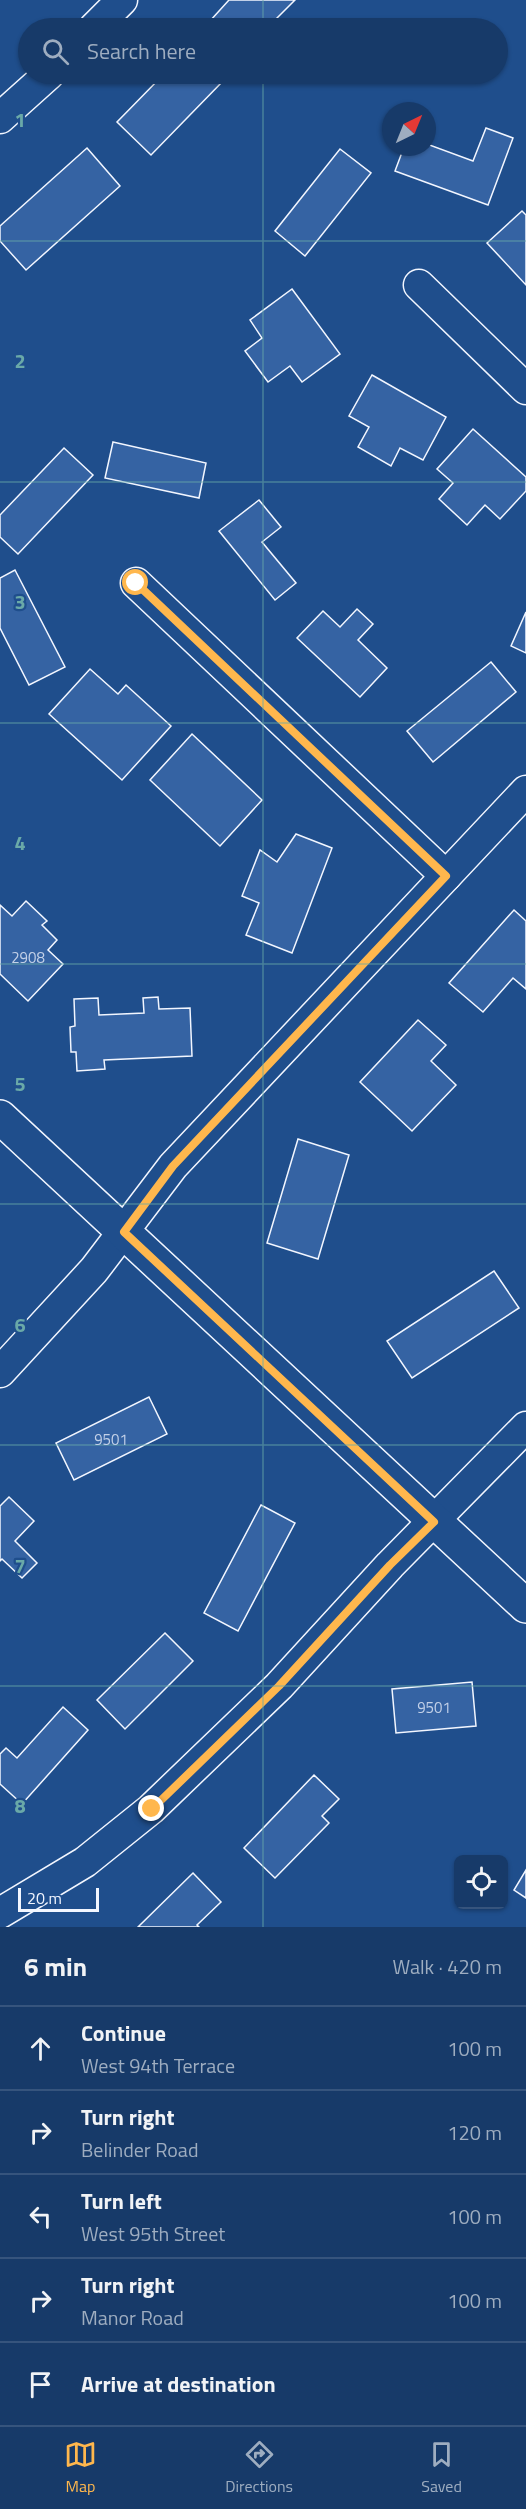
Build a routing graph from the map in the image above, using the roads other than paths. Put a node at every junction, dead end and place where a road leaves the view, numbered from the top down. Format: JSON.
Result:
{"nodes":[{"id":1,"x":122,"y":0,"type":"edge"},
{"id":2,"x":104,"y":18,"type":"edge"},
{"id":3,"x":38,"y":84,"type":"edge"},
{"id":4,"x":0,"y":118,"type":"edge"},
{"id":5,"x":419,"y":285,"type":"dead end"},
{"id":6,"x":526,"y":389,"type":"edge"},
{"id":7,"x":136,"y":583,"type":"dead end"},
{"id":8,"x":526,"y":791,"type":"edge"},
{"id":9,"x":446,"y":876,"type":"junction"},
{"id":10,"x":0,"y":1117,"type":"edge"},
{"id":11,"x":124,"y":1232,"type":"junction"},
{"id":12,"x":0,"y":1372,"type":"edge"},
{"id":13,"x":526,"y":1427,"type":"edge"},
{"id":14,"x":434,"y":1522,"type":"junction"},
{"id":15,"x":526,"y":1606,"type":"edge"},
{"id":16,"x":0,"y":1913,"type":"edge"}],
"edges":[{"from":1,"to":2,"type":"street"},
{"from":3,"to":4,"type":"street"},
{"from":5,"to":6,"type":"street"},
{"from":7,"to":9,"type":"street"},
{"from":8,"to":9,"type":"street"},
{"from":9,"to":11,"type":"street"},
{"from":10,"to":11,"type":"main road"},
{"from":11,"to":12,"type":"street"},
{"from":11,"to":14,"type":"main road"},
{"from":13,"to":14,"type":"street"},
{"from":14,"to":15,"type":"main road"},
{"from":14,"to":16,"type":"street"}]}
